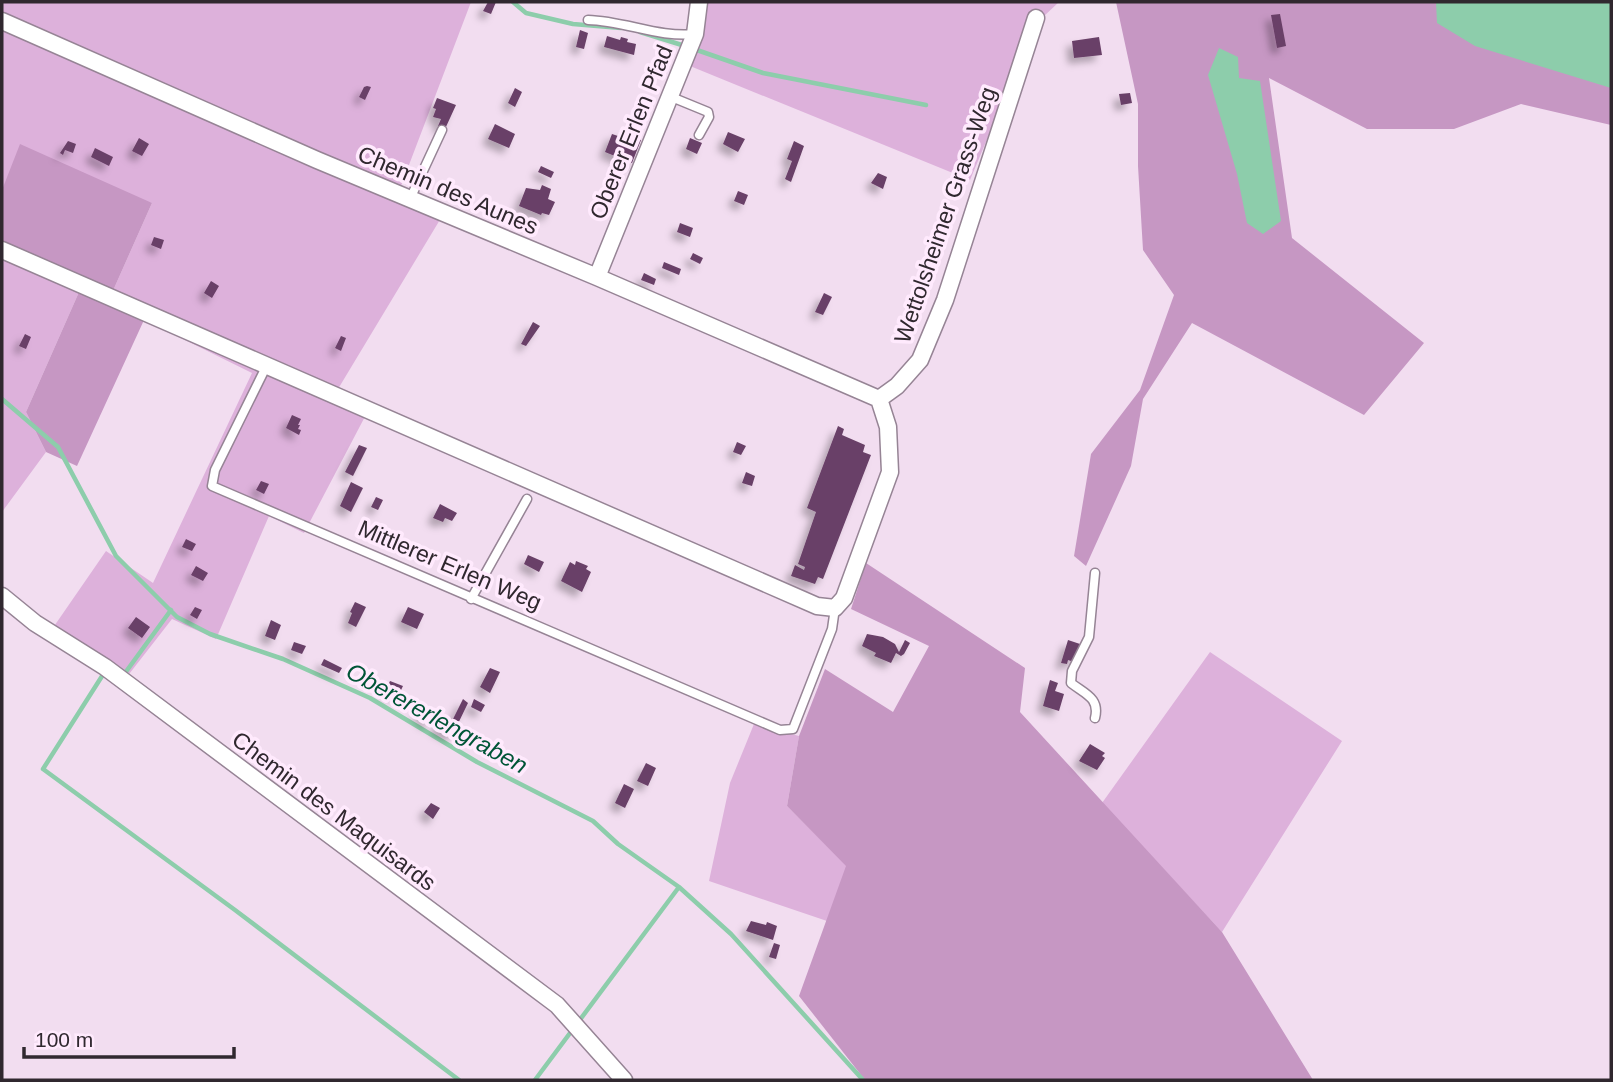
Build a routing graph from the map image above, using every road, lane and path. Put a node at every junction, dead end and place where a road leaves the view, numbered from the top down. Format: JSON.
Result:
{"nodes":[{"id":1,"x":699,"y":2,"type":"edge"},
{"id":2,"x":1036,"y":18,"type":"dead end"},
{"id":3,"x":588,"y":20,"type":"dead end"},
{"id":4,"x":2,"y":21,"type":"edge"},
{"id":5,"x":695,"y":34,"type":"junction"},
{"id":6,"x":669,"y":96,"type":"junction"},
{"id":7,"x":442,"y":130,"type":"dead end"},
{"id":8,"x":699,"y":135,"type":"dead end"},
{"id":9,"x":410,"y":199,"type":"junction"},
{"id":10,"x":2,"y":250,"type":"edge"},
{"id":11,"x":597,"y":277,"type":"junction"},
{"id":12,"x":266,"y":367,"type":"junction"},
{"id":13,"x":879,"y":399,"type":"junction"},
{"id":14,"x":527,"y":499,"type":"dead end"},
{"id":15,"x":1095,"y":573,"type":"dead end"},
{"id":16,"x":2,"y":596,"type":"edge"},
{"id":17,"x":471,"y":599,"type":"junction"},
{"id":18,"x":835,"y":608,"type":"junction"},
{"id":19,"x":1095,"y":718,"type":"dead end"},
{"id":20,"x":624,"y":1080,"type":"edge"}],
"edges":[{"from":1,"to":5,"type":"street","name":"Oberer Erlen Pfad"},
{"from":2,"to":13,"type":"street","name":"Wettolsheimer Grass-Weg"},
{"from":3,"to":5,"type":"lane"},
{"from":4,"to":9,"type":"street","name":"Chemin des Aunes"},
{"from":5,"to":6,"type":"street","name":"Oberer Erlen Pfad"},
{"from":6,"to":8,"type":"lane"},
{"from":6,"to":11,"type":"street","name":"Oberer Erlen Pfad"},
{"from":7,"to":9,"type":"lane"},
{"from":9,"to":11,"type":"street","name":"Chemin des Aunes"},
{"from":10,"to":12,"type":"street"},
{"from":11,"to":13,"type":"street","name":"Chemin des Aunes"},
{"from":12,"to":17,"type":"lane","name":"Mittlerer Erlen Weg"},
{"from":12,"to":18,"type":"street"},
{"from":13,"to":18,"type":"street"},
{"from":14,"to":17,"type":"lane"},
{"from":15,"to":19,"type":"lane"},
{"from":16,"to":20,"type":"street","name":"Chemin des Maquisards"},
{"from":17,"to":18,"type":"lane","name":"Mittlerer Erlen Weg"}]}
